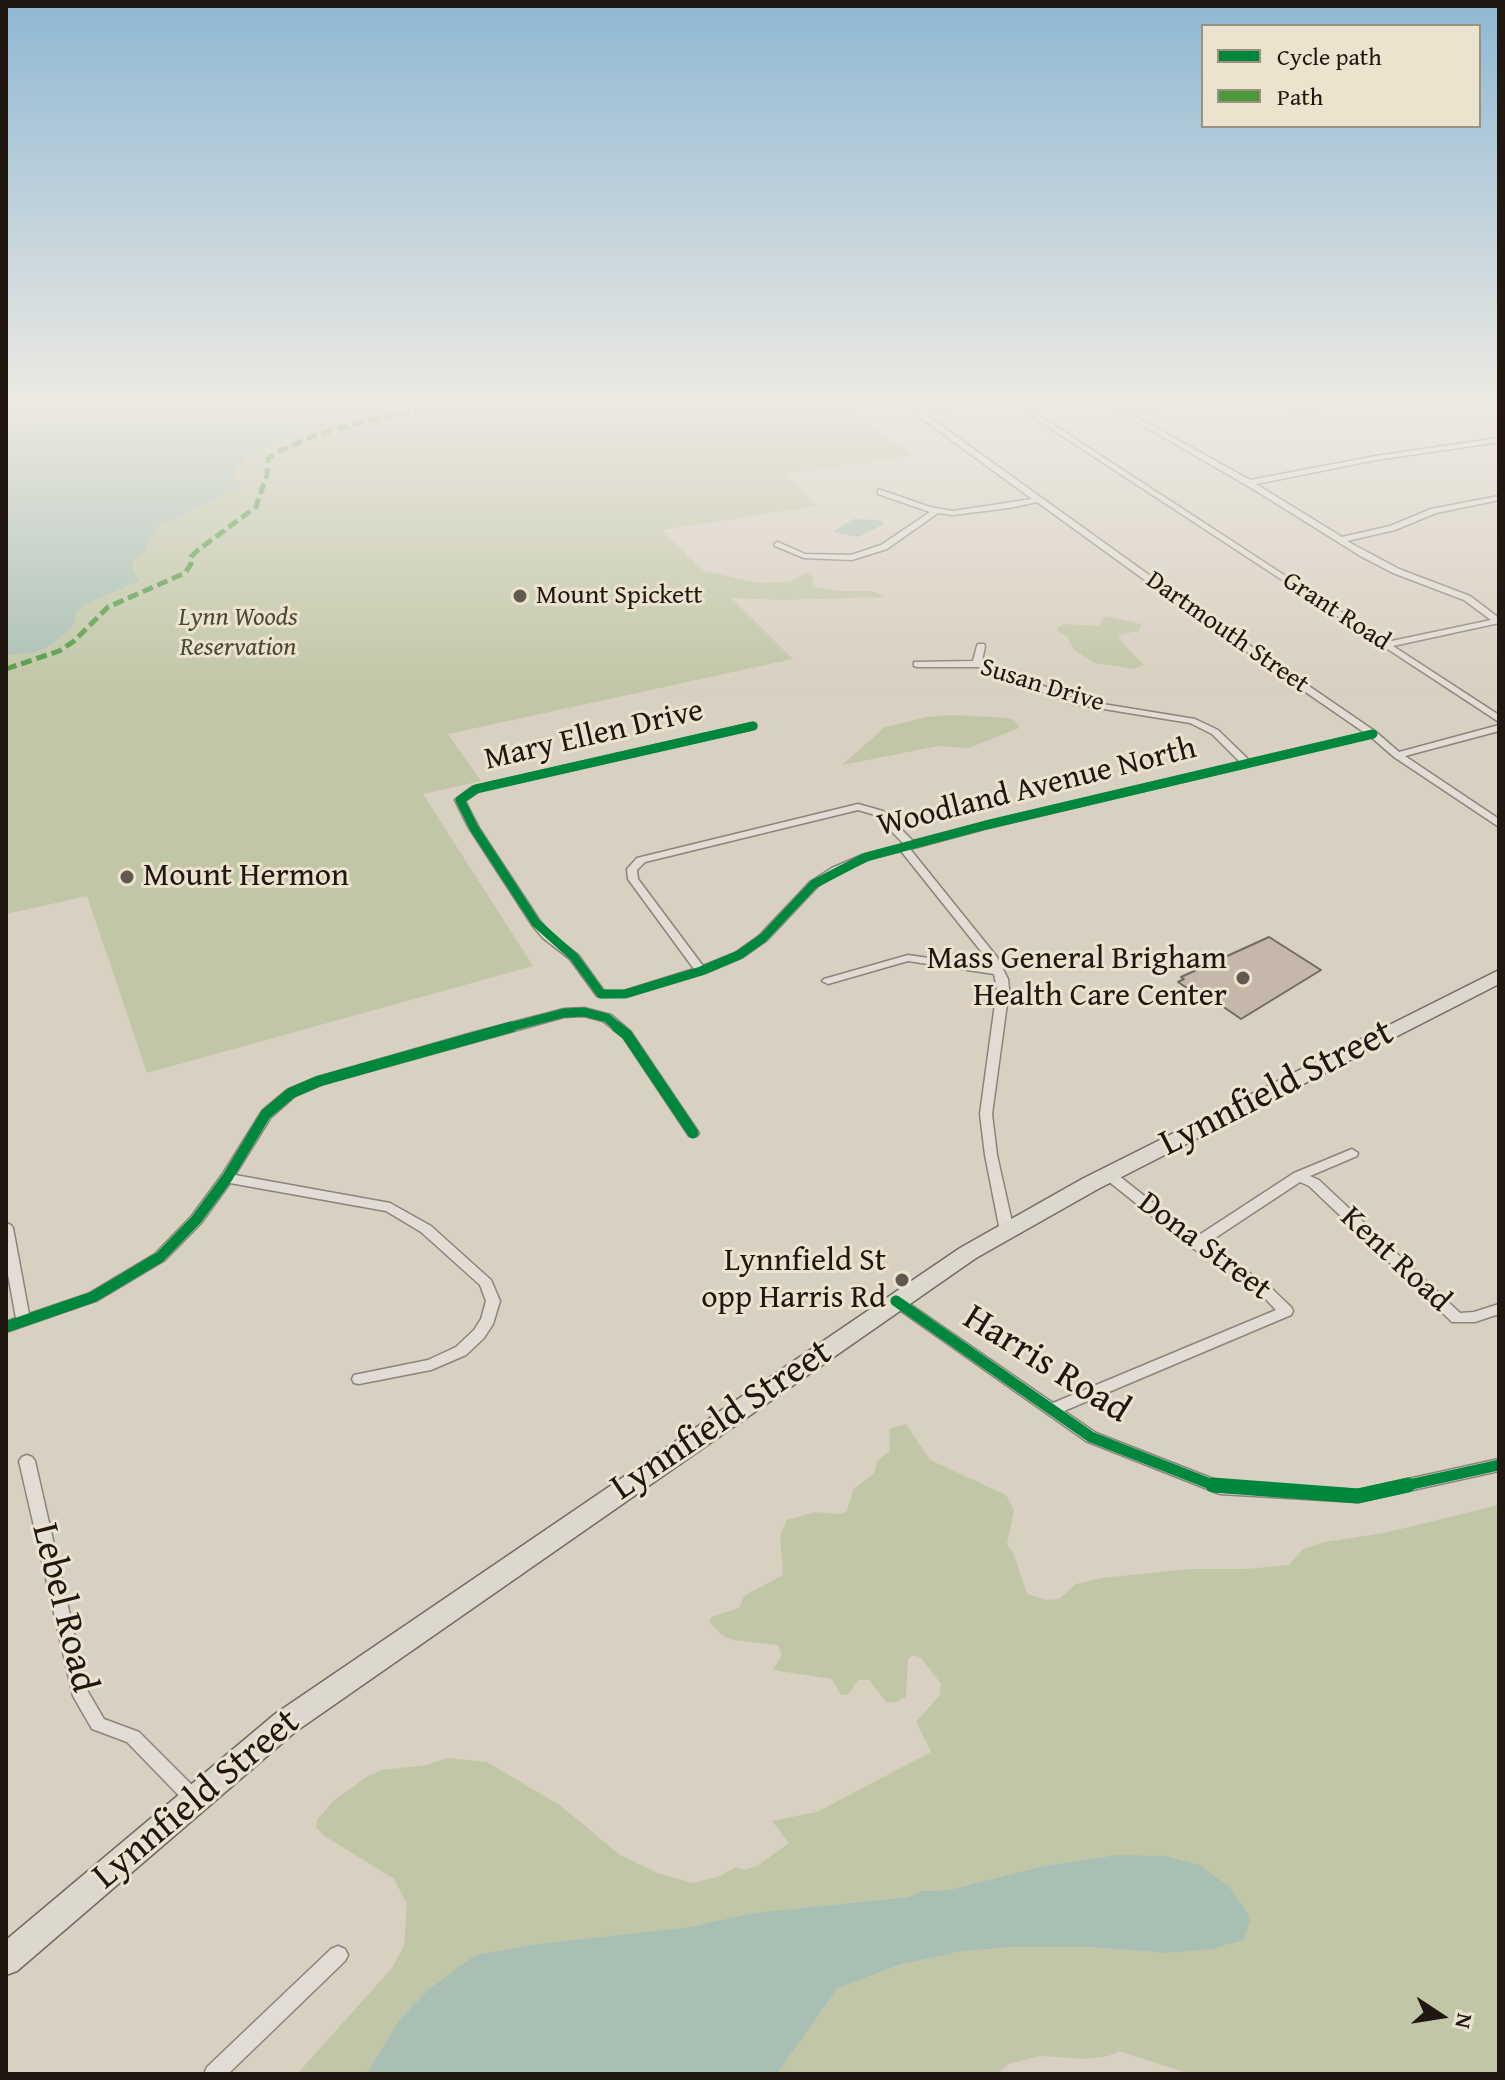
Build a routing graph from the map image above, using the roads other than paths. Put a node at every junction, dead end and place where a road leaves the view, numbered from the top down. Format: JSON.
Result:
{"nodes":[{"id":1,"x":899,"y":498,"type":"edge"},
{"id":2,"x":1034,"y":498,"type":"edge"},
{"id":3,"x":1161,"y":498,"type":"edge"},
{"id":4,"x":1271,"y":498,"type":"edge"},
{"id":5,"x":1499,"y":498,"type":"edge"},
{"id":6,"x":1037,"y":500,"type":"junction"},
{"id":7,"x":936,"y":511,"type":"junction"},
{"id":8,"x":1339,"y":540,"type":"junction"},
{"id":9,"x":778,"y":544,"type":"dead end"},
{"id":10,"x":1386,"y":645,"type":"junction"},
{"id":11,"x":981,"y":646,"type":"dead end"},
{"id":12,"x":977,"y":663,"type":"junction"},
{"id":13,"x":917,"y":664,"type":"dead end"},
{"id":14,"x":1499,"y":719,"type":"edge"},
{"id":15,"x":753,"y":726,"type":"dead end"},
{"id":16,"x":1499,"y":728,"type":"edge"},
{"id":17,"x":1373,"y":734,"type":"junction"},
{"id":18,"x":1397,"y":755,"type":"junction"},
{"id":19,"x":1247,"y":764,"type":"junction"},
{"id":20,"x":1498,"y":822,"type":"edge"},
{"id":21,"x":907,"y":846,"type":"junction"},
{"id":22,"x":701,"y":971,"type":"junction"},
{"id":23,"x":998,"y":971,"type":"junction"},
{"id":24,"x":1499,"y":976,"type":"edge"},
{"id":25,"x":828,"y":981,"type":"dead end"},
{"id":26,"x":609,"y":996,"type":"joint"},
{"id":27,"x":693,"y":1133,"type":"dead end"},
{"id":28,"x":1352,"y":1153,"type":"dead end"},
{"id":29,"x":1108,"y":1174,"type":"junction"},
{"id":30,"x":1299,"y":1176,"type":"junction"},
{"id":31,"x":227,"y":1178,"type":"junction"},
{"id":32,"x":6,"y":1228,"type":"edge"},
{"id":33,"x":1007,"y":1231,"type":"junction"},
{"id":34,"x":1196,"y":1244,"type":"junction"},
{"id":35,"x":896,"y":1301,"type":"junction"},
{"id":36,"x":1499,"y":1309,"type":"edge"},
{"id":37,"x":24,"y":1322,"type":"junction"},
{"id":38,"x":6,"y":1327,"type":"edge"},
{"id":39,"x":359,"y":1379,"type":"dead end"},
{"id":40,"x":1051,"y":1410,"type":"junction"},
{"id":41,"x":27,"y":1461,"type":"dead end"},
{"id":42,"x":1499,"y":1465,"type":"edge"},
{"id":43,"x":195,"y":1800,"type":"junction"},
{"id":44,"x":338,"y":1955,"type":"dead end"},
{"id":45,"x":6,"y":1960,"type":"edge"},
{"id":46,"x":214,"y":2074,"type":"edge"}],
"edges":[{"from":1,"to":7,"type":"street"},
{"from":2,"to":6,"type":"street","name":"Dartmouth Street"},
{"from":3,"to":10,"type":"street","name":"Grant Road"},
{"from":4,"to":8,"type":"street"},
{"from":5,"to":8,"type":"street"},
{"from":6,"to":7,"type":"street"},
{"from":6,"to":17,"type":"street","name":"Dartmouth Street"},
{"from":7,"to":9,"type":"street"},
{"from":8,"to":10,"type":"street"},
{"from":10,"to":14,"type":"street","name":"Grant Road"},
{"from":11,"to":12,"type":"street"},
{"from":12,"to":13,"type":"street","name":"Susan Drive"},
{"from":12,"to":19,"type":"street","name":"Susan Drive"},
{"from":15,"to":26,"type":"street","name":"Mary Ellen Drive"},
{"from":16,"to":18,"type":"street"},
{"from":17,"to":18,"type":"street","name":"Dartmouth Street"},
{"from":17,"to":19,"type":"street","name":"Woodland Avenue North"},
{"from":18,"to":20,"type":"street","name":"Dartmouth Street"},
{"from":19,"to":21,"type":"street","name":"Woodland Avenue North"},
{"from":21,"to":22,"type":"street","name":"Woodland Avenue North"},
{"from":21,"to":22,"type":"street"},
{"from":21,"to":23,"type":"street"},
{"from":22,"to":26,"type":"street","name":"Woodland Avenue North"},
{"from":23,"to":25,"type":"street"},
{"from":23,"to":33,"type":"street"},
{"from":24,"to":29,"type":"main road","name":"Lynnfield Street"},
{"from":27,"to":31,"type":"street"},
{"from":28,"to":30,"type":"street"},
{"from":29,"to":33,"type":"main road","name":"Lynnfield Street"},
{"from":29,"to":34,"type":"street","name":"Dona Street"},
{"from":30,"to":34,"type":"street"},
{"from":30,"to":36,"type":"street","name":"Kent Road"},
{"from":31,"to":37,"type":"street"},
{"from":31,"to":39,"type":"street"},
{"from":32,"to":37,"type":"street"},
{"from":33,"to":35,"type":"main road","name":"Lynnfield Street"},
{"from":34,"to":40,"type":"street","name":"Dona Street"},
{"from":35,"to":40,"type":"street","name":"Harris Road"},
{"from":35,"to":43,"type":"main road","name":"Lynnfield Street"},
{"from":37,"to":38,"type":"street"},
{"from":40,"to":42,"type":"street","name":"Harris Road"},
{"from":41,"to":43,"type":"street","name":"Lebel Road"},
{"from":43,"to":45,"type":"main road","name":"Lynnfield Street"},
{"from":44,"to":46,"type":"street"}]}
